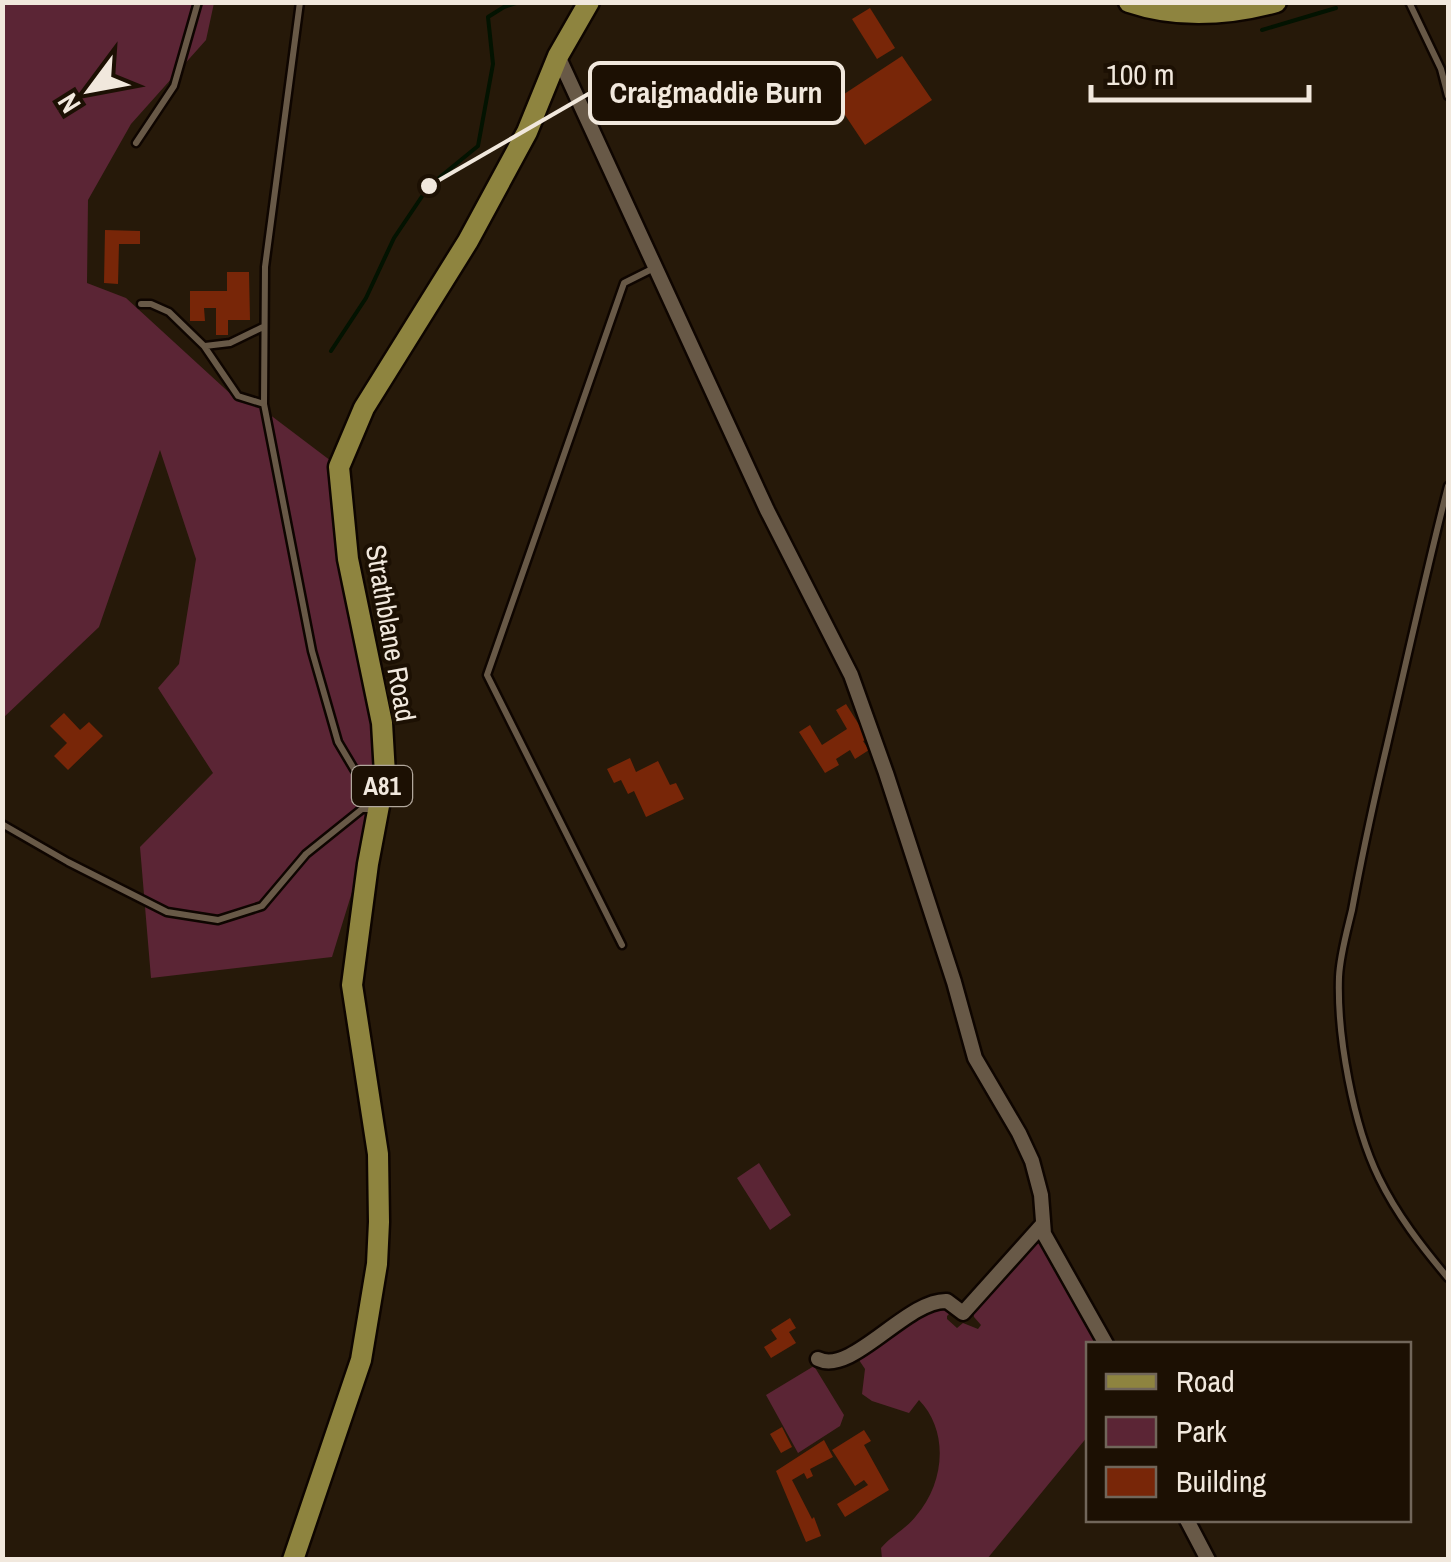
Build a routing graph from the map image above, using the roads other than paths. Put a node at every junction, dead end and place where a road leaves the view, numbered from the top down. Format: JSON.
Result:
{"nodes":[{"id":1,"x":198,"y":2,"type":"edge"},
{"id":2,"x":300,"y":2,"type":"edge"},
{"id":3,"x":589,"y":2,"type":"edge"},
{"id":4,"x":1129,"y":2,"type":"edge"},
{"id":5,"x":1276,"y":2,"type":"edge"},
{"id":6,"x":1410,"y":2,"type":"edge"},
{"id":7,"x":558,"y":56,"type":"junction"},
{"id":8,"x":1448,"y":96,"type":"edge"},
{"id":9,"x":136,"y":143,"type":"dead end"},
{"id":10,"x":656,"y":267,"type":"junction"},
{"id":11,"x":141,"y":304,"type":"dead end"},
{"id":12,"x":264,"y":327,"type":"junction"},
{"id":13,"x":204,"y":346,"type":"junction"},
{"id":14,"x":264,"y":404,"type":"junction"},
{"id":15,"x":1448,"y":486,"type":"edge"},
{"id":16,"x":2,"y":824,"type":"edge"},
{"id":17,"x":622,"y":946,"type":"dead end"},
{"id":18,"x":1042,"y":1225,"type":"junction"},
{"id":19,"x":1448,"y":1278,"type":"edge"},
{"id":20,"x":1105,"y":1342,"type":"edge"},
{"id":21,"x":818,"y":1359,"type":"dead end"},
{"id":22,"x":1188,"y":1522,"type":"edge"},
{"id":23,"x":292,"y":1560,"type":"edge"},
{"id":24,"x":1208,"y":1560,"type":"edge"}],
"edges":[{"from":1,"to":9,"type":"lane"},
{"from":2,"to":12,"type":"lane"},
{"from":3,"to":7,"type":"main road","name":"Strathblane Road","number":"A81"},
{"from":4,"to":5,"type":"main road"},
{"from":6,"to":8,"type":"lane"},
{"from":7,"to":10,"type":"street"},
{"from":7,"to":23,"type":"main road","name":"Strathblane Road","number":"A81"},
{"from":10,"to":17,"type":"lane"},
{"from":10,"to":18,"type":"street"},
{"from":11,"to":13,"type":"lane"},
{"from":12,"to":13,"type":"lane"},
{"from":12,"to":14,"type":"lane"},
{"from":13,"to":14,"type":"lane"},
{"from":14,"to":16,"type":"lane"},
{"from":15,"to":19,"type":"lane"},
{"from":18,"to":20,"type":"street"},
{"from":18,"to":21,"type":"street"},
{"from":22,"to":24,"type":"street"}]}
